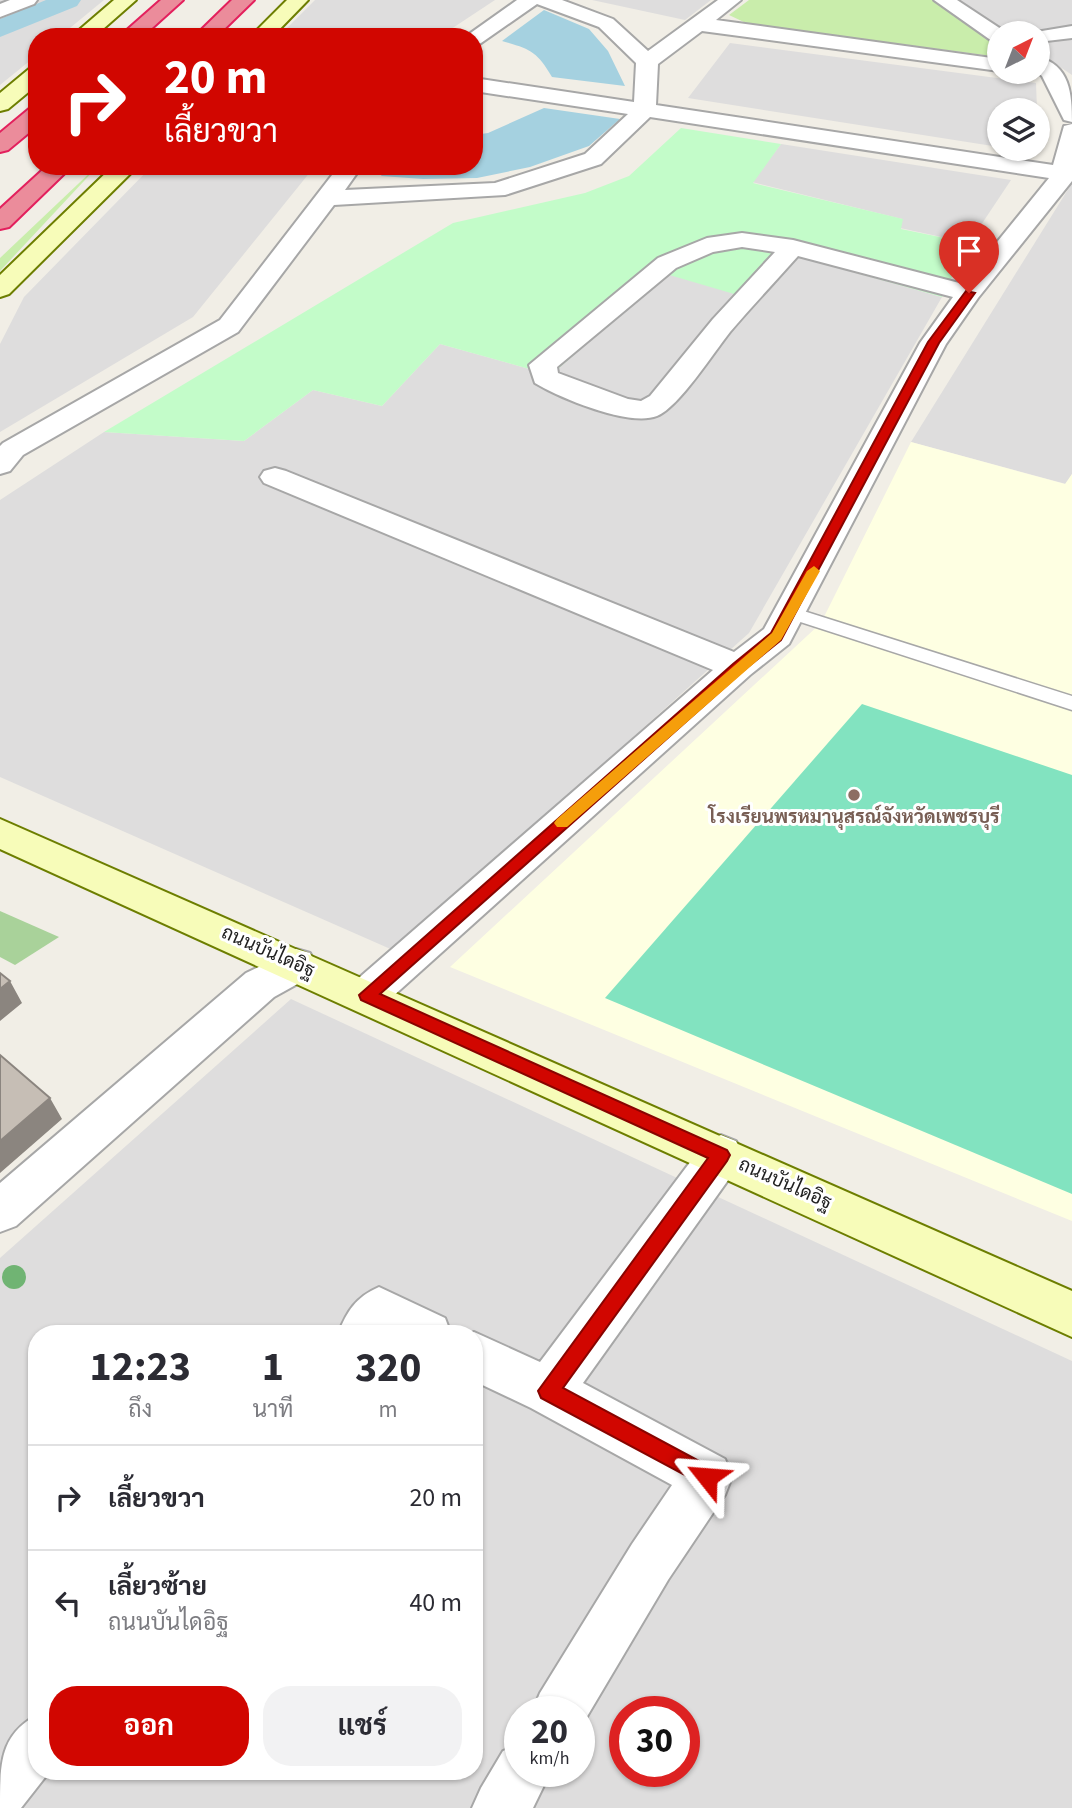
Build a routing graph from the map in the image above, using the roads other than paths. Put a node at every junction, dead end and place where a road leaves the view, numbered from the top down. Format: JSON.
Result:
{"nodes":[{"id":1,"x":27,"y":0,"type":"edge"},
{"id":2,"x":126,"y":0,"type":"edge"},
{"id":3,"x":173,"y":0,"type":"edge"},
{"id":4,"x":244,"y":0,"type":"edge"},
{"id":5,"x":298,"y":0,"type":"edge"},
{"id":6,"x":530,"y":0,"type":"edge"},
{"id":7,"x":544,"y":0,"type":"edge"},
{"id":8,"x":731,"y":0,"type":"edge"},
{"id":9,"x":944,"y":0,"type":"edge"},
{"id":10,"x":0,"y":11,"type":"edge"},
{"id":11,"x":698,"y":24,"type":"junction"},
{"id":12,"x":92,"y":28,"type":"edge"},
{"id":13,"x":140,"y":28,"type":"edge"},
{"id":14,"x":214,"y":28,"type":"edge"},
{"id":15,"x":269,"y":28,"type":"edge"},
{"id":16,"x":987,"y":29,"type":"edge"},
{"id":17,"x":483,"y":32,"type":"edge"},
{"id":18,"x":1072,"y":32,"type":"edge"},
{"id":19,"x":1050,"y":35,"type":"edge"},
{"id":20,"x":647,"y":62,"type":"junction"},
{"id":21,"x":987,"y":63,"type":"edge"},
{"id":22,"x":1050,"y":77,"type":"edge"},
{"id":23,"x":28,"y":81,"type":"edge"},
{"id":24,"x":483,"y":85,"type":"edge"},
{"id":25,"x":1066,"y":92,"type":"edge"},
{"id":26,"x":0,"y":104,"type":"edge"},
{"id":27,"x":645,"y":110,"type":"junction"},
{"id":28,"x":1072,"y":115,"type":"edge"},
{"id":29,"x":28,"y":122,"type":"edge"},
{"id":30,"x":1072,"y":131,"type":"edge"},
{"id":31,"x":0,"y":145,"type":"edge"},
{"id":32,"x":51,"y":175,"type":"edge"},
{"id":33,"x":118,"y":175,"type":"edge"},
{"id":34,"x":344,"y":175,"type":"edge"},
{"id":35,"x":1066,"y":177,"type":"edge"},
{"id":36,"x":327,"y":198,"type":"junction"},
{"id":37,"x":0,"y":222,"type":"edge"},
{"id":38,"x":793,"y":247,"type":"junction"},
{"id":39,"x":0,"y":289,"type":"edge"},
{"id":40,"x":969,"y":293,"type":"junction"},
{"id":41,"x":0,"y":465,"type":"edge"},
{"id":42,"x":275,"y":477,"type":"dead end"},
{"id":43,"x":791,"y":613,"type":"junction"},
{"id":44,"x":738,"y":667,"type":"junction"},
{"id":45,"x":1072,"y":703,"type":"edge"},
{"id":46,"x":0,"y":833,"type":"edge"},
{"id":47,"x":296,"y":965,"type":"junction"},
{"id":48,"x":367,"y":995,"type":"junction"},
{"id":49,"x":721,"y":1155,"type":"junction"},
{"id":50,"x":0,"y":1211,"type":"edge"},
{"id":51,"x":1072,"y":1314,"type":"edge"},
{"id":52,"x":368,"y":1325,"type":"edge"},
{"id":53,"x":410,"y":1325,"type":"edge"},
{"id":54,"x":483,"y":1360,"type":"edge"},
{"id":55,"x":548,"y":1391,"type":"junction"},
{"id":56,"x":569,"y":1696,"type":"edge"},
{"id":57,"x":28,"y":1754,"type":"edge"},
{"id":58,"x":513,"y":1787,"type":"edge"},
{"id":59,"x":0,"y":1789,"type":"edge"},
{"id":60,"x":501,"y":1808,"type":"edge"}],
"edges":[{"from":1,"to":10,"type":"street"},
{"from":2,"to":12,"type":"main road"},
{"from":3,"to":13,"type":"highway"},
{"from":4,"to":14,"type":"highway"},
{"from":5,"to":15,"type":"main road"},
{"from":6,"to":17,"type":"street"},
{"from":7,"to":20,"type":"street"},
{"from":8,"to":11,"type":"street"},
{"from":9,"to":16,"type":"street"},
{"from":11,"to":20,"type":"street"},
{"from":11,"to":21,"type":"street"},
{"from":18,"to":19,"type":"street"},
{"from":20,"to":27,"type":"street"},
{"from":22,"to":25,"type":"street"},
{"from":23,"to":26,"type":"main road"},
{"from":24,"to":27,"type":"street"},
{"from":25,"to":28,"type":"street"},
{"from":27,"to":35,"type":"street"},
{"from":27,"to":36,"type":"street"},
{"from":29,"to":31,"type":"highway"},
{"from":30,"to":35,"type":"street"},
{"from":32,"to":37,"type":"highway"},
{"from":33,"to":39,"type":"main road"},
{"from":34,"to":36,"type":"street"},
{"from":35,"to":40,"type":"street"},
{"from":36,"to":41,"type":"street"},
{"from":38,"to":38,"type":"street"},
{"from":38,"to":40,"type":"street"},
{"from":40,"to":43,"type":"street"},
{"from":42,"to":44,"type":"street"},
{"from":43,"to":44,"type":"street"},
{"from":43,"to":45,"type":"lane"},
{"from":44,"to":48,"type":"street"},
{"from":46,"to":47,"type":"main road","name":"ถนนบันไดอิฐ"},
{"from":47,"to":48,"type":"main road","name":"ถนนบันไดอิฐ"},
{"from":47,"to":50,"type":"street"},
{"from":48,"to":49,"type":"main road","name":"ถนนบันไดอิฐ"},
{"from":49,"to":51,"type":"main road","name":"ถนนบันไดอิฐ"},
{"from":49,"to":55,"type":"street"},
{"from":52,"to":53,"type":"street"},
{"from":54,"to":55,"type":"street"},
{"from":55,"to":56,"type":"street"},
{"from":57,"to":59,"type":"street"},
{"from":58,"to":60,"type":"street"}]}
